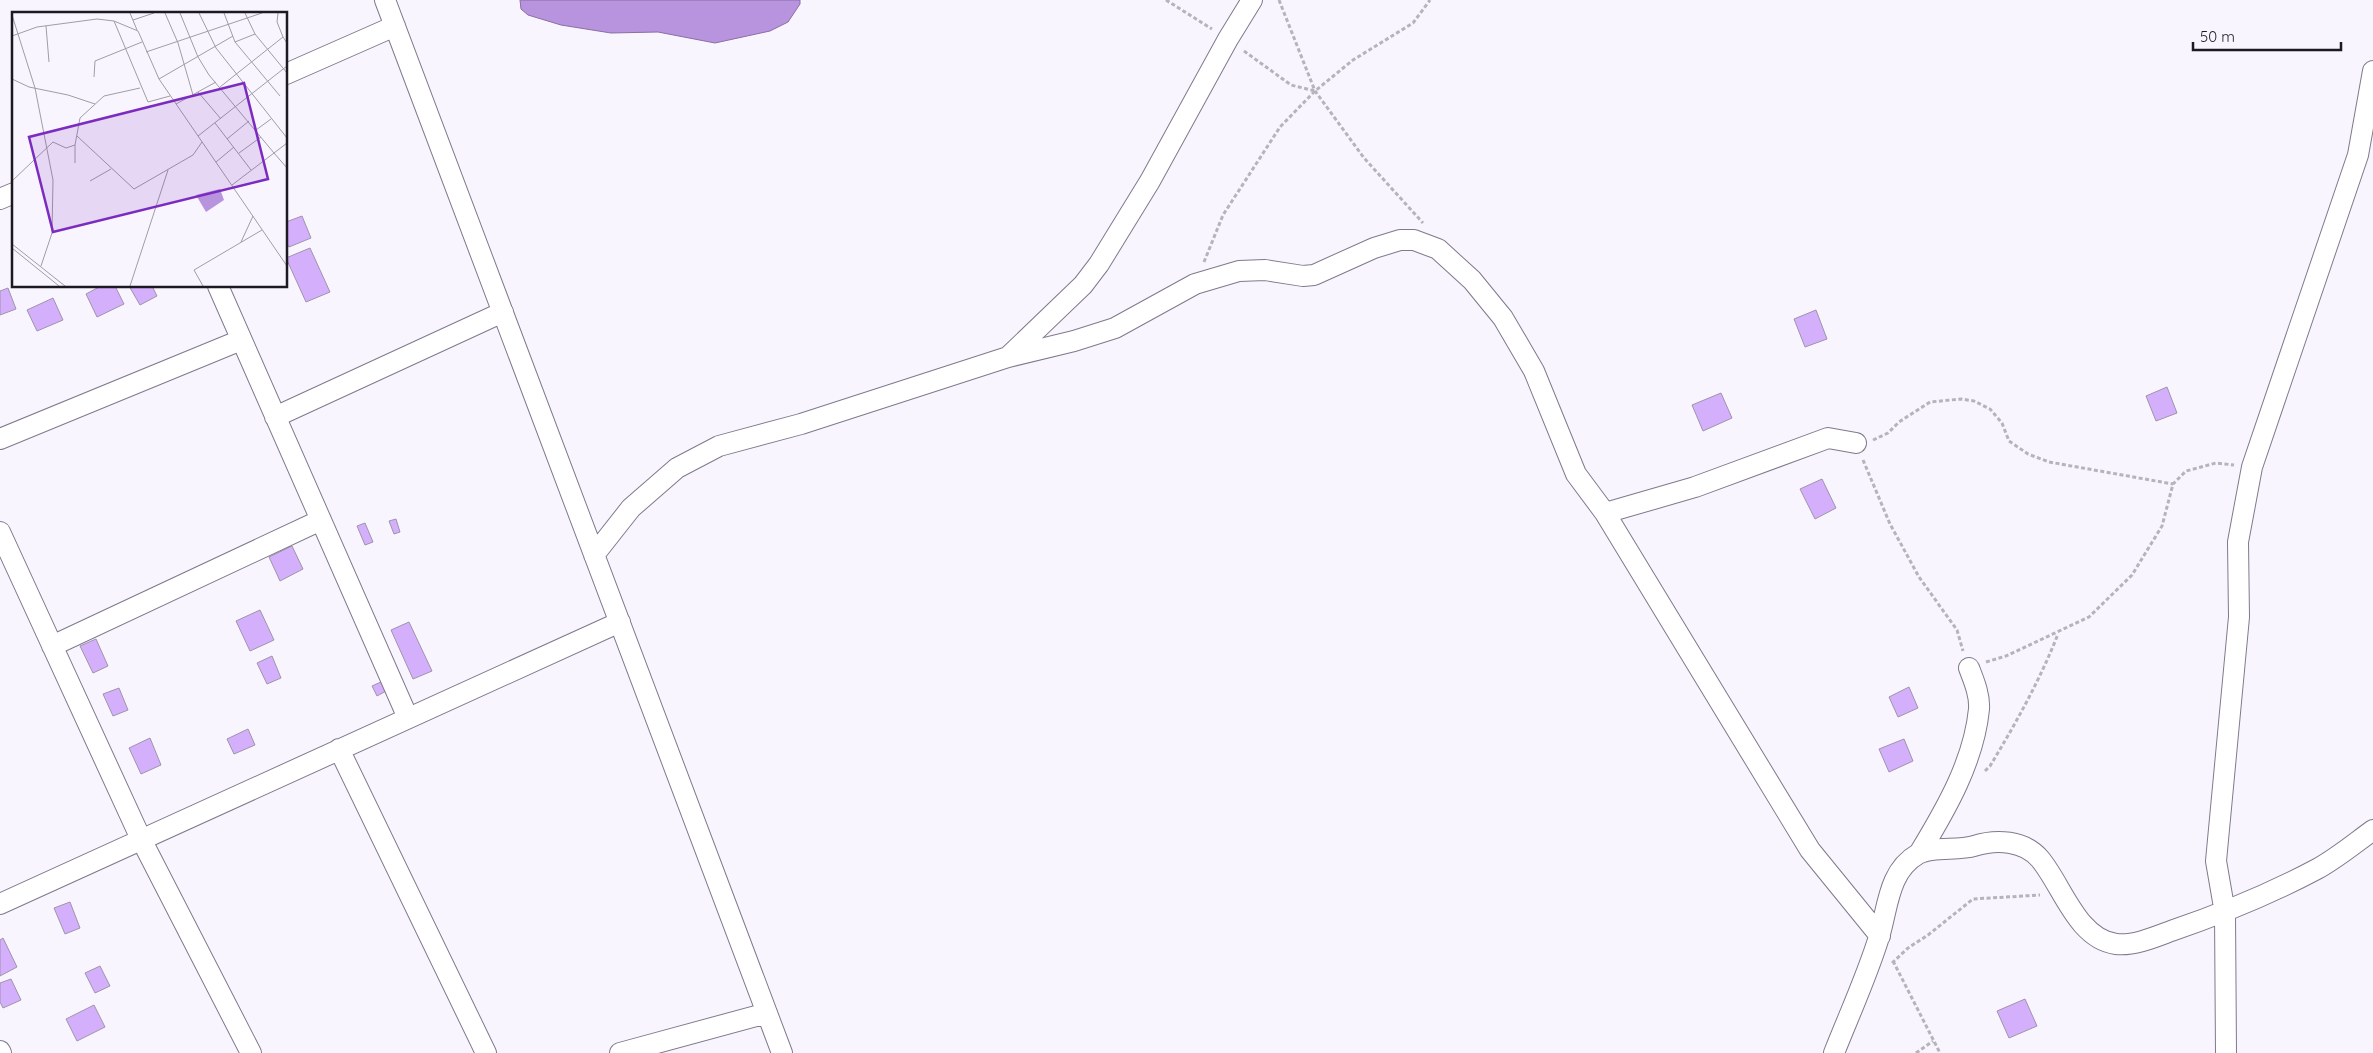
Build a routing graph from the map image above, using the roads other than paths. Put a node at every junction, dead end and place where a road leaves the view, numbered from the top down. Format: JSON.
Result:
{"nodes":[{"id":1,"x":385,"y":0,"type":"edge"},
{"id":2,"x":1252,"y":0,"type":"edge"},
{"id":3,"x":395,"y":26,"type":"junction"},
{"id":4,"x":2373,"y":71,"type":"edge"},
{"id":5,"x":288,"y":73,"type":"edge"},
{"id":6,"x":12,"y":194,"type":"edge"},
{"id":7,"x":0,"y":198,"type":"edge"},
{"id":8,"x":219,"y":288,"type":"edge"},
{"id":9,"x":503,"y":312,"type":"junction"},
{"id":10,"x":241,"y":340,"type":"junction"},
{"id":11,"x":1008,"y":357,"type":"junction"},
{"id":12,"x":275,"y":417,"type":"junction"},
{"id":13,"x":0,"y":439,"type":"edge"},
{"id":14,"x":1856,"y":443,"type":"road end"},
{"id":15,"x":1605,"y":513,"type":"junction"},
{"id":16,"x":321,"y":520,"type":"junction"},
{"id":17,"x":1,"y":535,"type":"edge"},
{"id":18,"x":594,"y":555,"type":"junction"},
{"id":19,"x":620,"y":622,"type":"junction"},
{"id":20,"x":52,"y":646,"type":"junction"},
{"id":21,"x":1969,"y":668,"type":"road end"},
{"id":22,"x":408,"y":718,"type":"junction"},
{"id":23,"x":339,"y":749,"type":"junction"},
{"id":24,"x":2373,"y":830,"type":"edge"},
{"id":25,"x":141,"y":839,"type":"junction"},
{"id":26,"x":1920,"y":852,"type":"junction"},
{"id":27,"x":0,"y":904,"type":"edge"},
{"id":28,"x":2225,"y":913,"type":"junction"},
{"id":29,"x":1880,"y":936,"type":"junction"},
{"id":30,"x":767,"y":1013,"type":"junction"},
{"id":31,"x":251,"y":1053,"type":"edge"},
{"id":32,"x":486,"y":1053,"type":"edge"},
{"id":33,"x":620,"y":1053,"type":"edge"},
{"id":34,"x":782,"y":1053,"type":"edge"},
{"id":35,"x":1834,"y":1053,"type":"edge"},
{"id":36,"x":2226,"y":1053,"type":"edge"}],
"edges":[{"from":1,"to":3,"type":"street"},
{"from":2,"to":11,"type":"street"},
{"from":3,"to":5,"type":"street"},
{"from":3,"to":9,"type":"street"},
{"from":4,"to":28,"type":"street"},
{"from":6,"to":7,"type":"street"},
{"from":8,"to":10,"type":"street"},
{"from":9,"to":12,"type":"street"},
{"from":9,"to":18,"type":"street"},
{"from":10,"to":12,"type":"street"},
{"from":10,"to":13,"type":"street"},
{"from":11,"to":15,"type":"street"},
{"from":11,"to":18,"type":"street"},
{"from":12,"to":16,"type":"street"},
{"from":14,"to":15,"type":"street"},
{"from":15,"to":29,"type":"street"},
{"from":16,"to":20,"type":"street"},
{"from":16,"to":22,"type":"street"},
{"from":17,"to":20,"type":"street"},
{"from":18,"to":19,"type":"street"},
{"from":19,"to":22,"type":"street"},
{"from":19,"to":30,"type":"street"},
{"from":20,"to":25,"type":"street"},
{"from":21,"to":26,"type":"street"},
{"from":22,"to":23,"type":"street"},
{"from":23,"to":25,"type":"street"},
{"from":23,"to":32,"type":"street"},
{"from":24,"to":28,"type":"street"},
{"from":25,"to":27,"type":"street"},
{"from":25,"to":31,"type":"street"},
{"from":26,"to":28,"type":"street"},
{"from":26,"to":29,"type":"street"},
{"from":28,"to":36,"type":"street"},
{"from":29,"to":35,"type":"street"},
{"from":30,"to":33,"type":"street"},
{"from":30,"to":34,"type":"street"}]}
